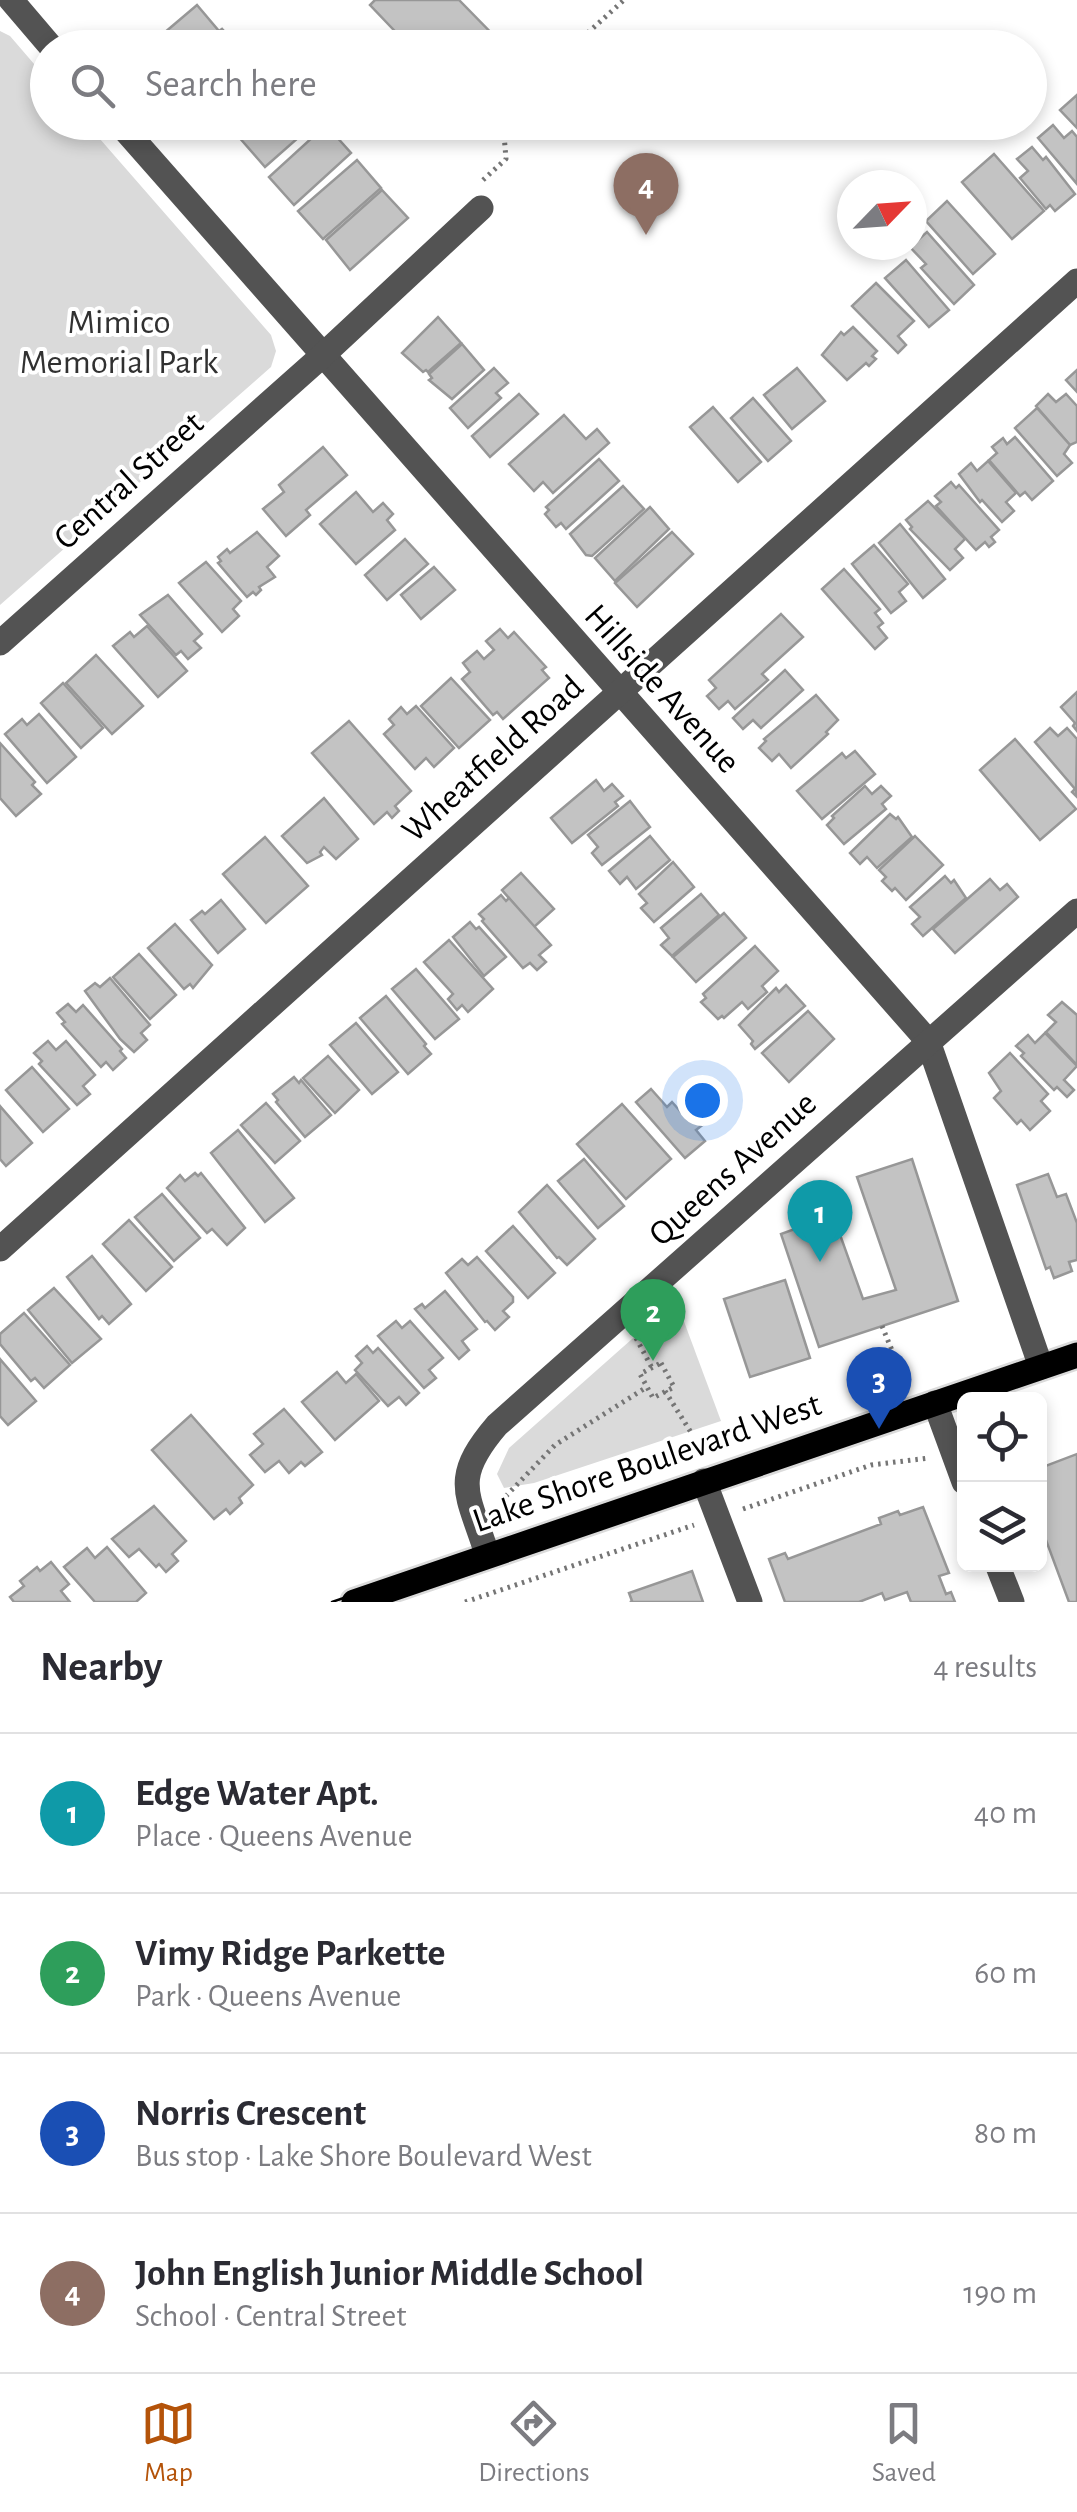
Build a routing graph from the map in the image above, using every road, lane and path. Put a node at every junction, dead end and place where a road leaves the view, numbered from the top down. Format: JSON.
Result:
{"nodes":[{"id":1,"x":11,"y":0,"type":"edge"},
{"id":2,"x":624,"y":0,"type":"edge"},
{"id":3,"x":37,"y":30,"type":"edge"},
{"id":4,"x":591,"y":30,"type":"edge"},
{"id":5,"x":134,"y":140,"type":"edge"},
{"id":6,"x":504,"y":140,"type":"edge"},
{"id":7,"x":481,"y":208,"type":"joint"},
{"id":8,"x":1077,"y":281,"type":"edge"},
{"id":9,"x":322,"y":356,"type":"junction"},
{"id":10,"x":0,"y":642,"type":"edge"},
{"id":11,"x":619,"y":693,"type":"junction"},
{"id":12,"x":1077,"y":911,"type":"edge"},
{"id":13,"x":928,"y":1041,"type":"junction"},
{"id":14,"x":0,"y":1249,"type":"edge"},
{"id":15,"x":882,"y":1326,"type":"dead end"},
{"id":16,"x":1077,"y":1355,"type":"edge"},
{"id":17,"x":898,"y":1365,"type":"dead end"},
{"id":18,"x":1042,"y":1367,"type":"junction"},
{"id":19,"x":647,"y":1387,"type":"junction"},
{"id":20,"x":666,"y":1392,"type":"junction"},
{"id":21,"x":935,"y":1403,"type":"junction"},
{"id":22,"x":692,"y":1434,"type":"dead end"},
{"id":23,"x":957,"y":1463,"type":"edge"},
{"id":24,"x":704,"y":1481,"type":"junction"},
{"id":25,"x":506,"y":1496,"type":"dead end"},
{"id":26,"x":487,"y":1554,"type":"junction"},
{"id":27,"x":1000,"y":1572,"type":"edge"},
{"id":28,"x":418,"y":1591,"type":"edge"},
{"id":29,"x":354,"y":1602,"type":"edge"},
{"id":30,"x":750,"y":1602,"type":"edge"},
{"id":31,"x":1012,"y":1602,"type":"edge"}],
"edges":[{"from":1,"to":3,"type":"street"},
{"from":2,"to":4,"type":"path"},
{"from":5,"to":9,"type":"street","name":"Hillside Avenue"},
{"from":6,"to":7,"type":"path"},
{"from":7,"to":9,"type":"street","name":"Central Street"},
{"from":8,"to":11,"type":"street","name":"Wheatfield Road"},
{"from":9,"to":10,"type":"street","name":"Central Street"},
{"from":9,"to":11,"type":"street","name":"Hillside Avenue"},
{"from":11,"to":13,"type":"street","name":"Hillside Avenue"},
{"from":11,"to":14,"type":"street","name":"Wheatfield Road"},
{"from":12,"to":13,"type":"street","name":"Queens Avenue"},
{"from":13,"to":18,"type":"street","name":"Hillside Avenue"},
{"from":13,"to":26,"type":"street","name":"Queens Avenue"},
{"from":15,"to":17,"type":"path"},
{"from":16,"to":18,"type":"main road","name":"Lake Shore Boulevard West"},
{"from":18,"to":21,"type":"main road","name":"Lake Shore Boulevard West"},
{"from":19,"to":20,"type":"path"},
{"from":19,"to":20,"type":"path"},
{"from":19,"to":25,"type":"path"},
{"from":20,"to":22,"type":"path"},
{"from":21,"to":23,"type":"street"},
{"from":21,"to":24,"type":"main road","name":"Lake Shore Boulevard West"},
{"from":24,"to":26,"type":"main road","name":"Lake Shore Boulevard West"},
{"from":24,"to":30,"type":"street"},
{"from":26,"to":28,"type":"main road","name":"Lake Shore Boulevard West"},
{"from":27,"to":31,"type":"street"},
{"from":28,"to":29,"type":"main road","name":"Lake Shore Boulevard West"}]}
